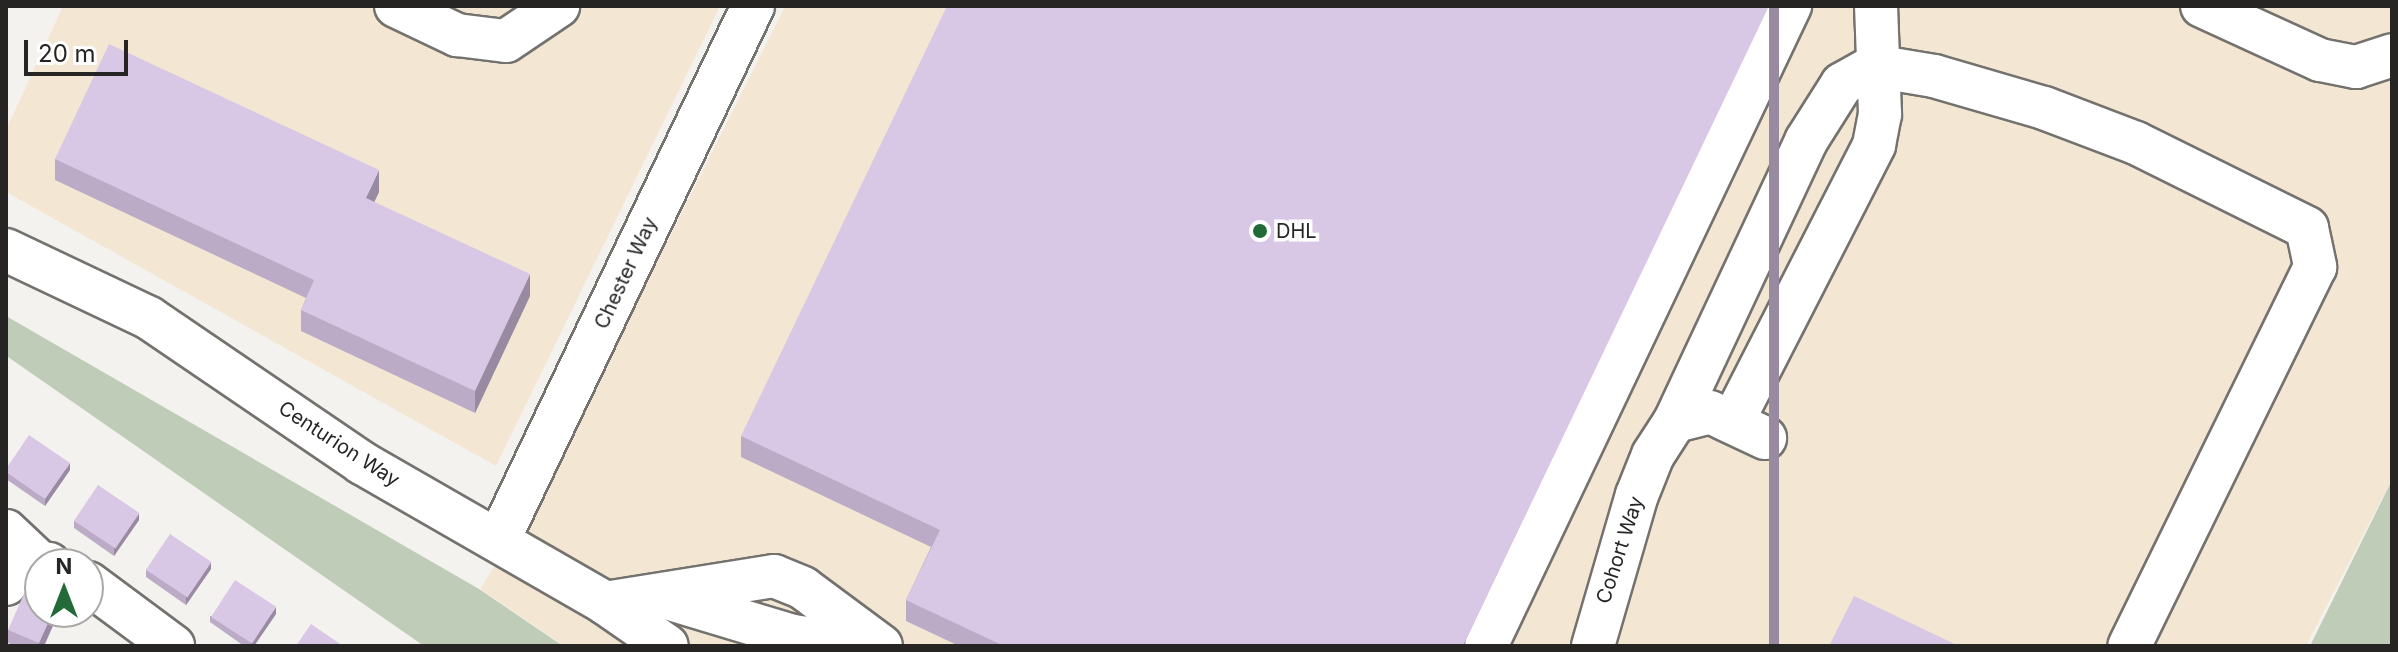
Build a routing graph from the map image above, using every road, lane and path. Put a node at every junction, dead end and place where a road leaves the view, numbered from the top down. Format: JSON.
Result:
{"nodes":[{"id":1,"x":396,"y":6,"type":"edge"},
{"id":2,"x":558,"y":6,"type":"edge"},
{"id":3,"x":753,"y":6,"type":"edge"},
{"id":4,"x":1790,"y":6,"type":"edge"},
{"id":5,"x":1876,"y":6,"type":"edge"},
{"id":6,"x":2202,"y":6,"type":"edge"},
{"id":7,"x":2392,"y":55,"type":"edge"},
{"id":8,"x":1874,"y":66,"type":"junction"},
{"id":9,"x":6,"y":250,"type":"edge"},
{"id":10,"x":1664,"y":438,"type":"junction"},
{"id":11,"x":6,"y":531,"type":"edge"},
{"id":12,"x":499,"y":539,"type":"junction"},
{"id":13,"x":24,"y":558,"type":"edge"},
{"id":14,"x":104,"y":595,"type":"edge"},
{"id":15,"x":650,"y":595,"type":"junction"},
{"id":16,"x":605,"y":603,"type":"junction"},
{"id":17,"x":173,"y":646,"type":"edge"},
{"id":18,"x":667,"y":646,"type":"edge"},
{"id":19,"x":867,"y":646,"type":"edge"},
{"id":20,"x":881,"y":646,"type":"edge"},
{"id":21,"x":1486,"y":646,"type":"edge"},
{"id":22,"x":1593,"y":646,"type":"edge"},
{"id":23,"x":2129,"y":646,"type":"edge"}],
"edges":[{"from":1,"to":2,"type":"street"},
{"from":3,"to":12,"type":"street","name":"Chester Way"},
{"from":4,"to":21,"type":"street"},
{"from":5,"to":8,"type":"street"},
{"from":6,"to":7,"type":"street"},
{"from":8,"to":10,"type":"street","name":"Cohort Way"},
{"from":8,"to":10,"type":"street"},
{"from":8,"to":23,"type":"street"},
{"from":9,"to":12,"type":"street","name":"Centurion Way"},
{"from":10,"to":22,"type":"street","name":"Cohort Way"},
{"from":11,"to":13,"type":"street"},
{"from":12,"to":16,"type":"street","name":"Centurion Way"},
{"from":14,"to":17,"type":"street"},
{"from":15,"to":16,"type":"street"},
{"from":15,"to":19,"type":"street"},
{"from":15,"to":20,"type":"street"},
{"from":16,"to":18,"type":"street","name":"Centurion Way"}]}
